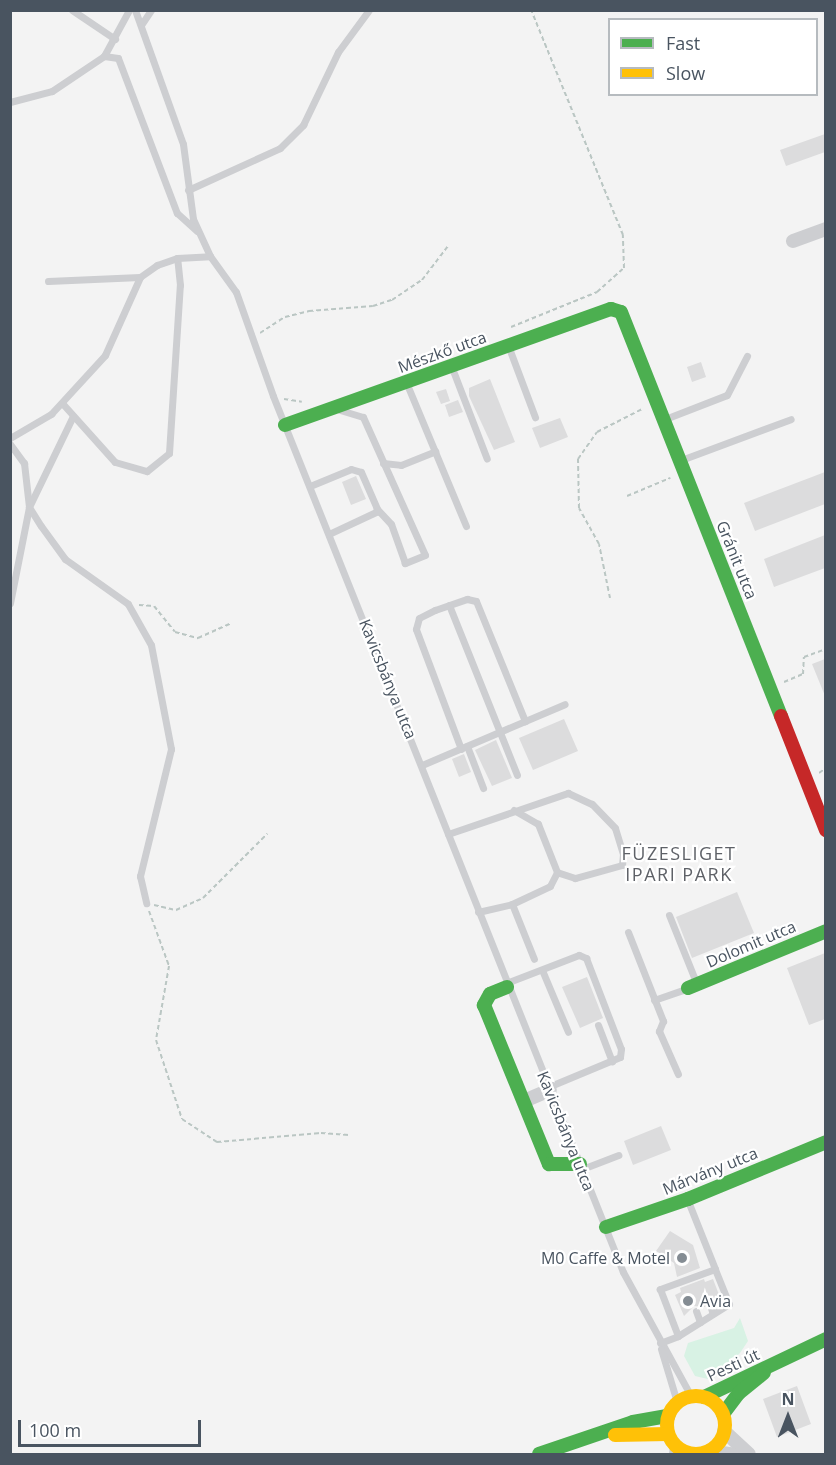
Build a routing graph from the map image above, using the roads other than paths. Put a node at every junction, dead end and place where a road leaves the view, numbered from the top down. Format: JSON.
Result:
{"nodes":[{"id":1,"x":72,"y":10,"type":"edge"},
{"id":2,"x":129,"y":10,"type":"edge"},
{"id":3,"x":135,"y":10,"type":"edge"},
{"id":4,"x":151,"y":10,"type":"edge"},
{"id":5,"x":369,"y":10,"type":"edge"},
{"id":6,"x":141,"y":25,"type":"junction"},
{"id":7,"x":115,"y":39,"type":"junction"},
{"id":8,"x":104,"y":56,"type":"junction"},
{"id":9,"x":10,"y":102,"type":"edge"},
{"id":10,"x":188,"y":190,"type":"junction"},
{"id":11,"x":825,"y":229,"type":"edge"},
{"id":12,"x":200,"y":234,"type":"junction"},
{"id":13,"x":793,"y":241,"type":"dead end"},
{"id":14,"x":210,"y":256,"type":"junction"},
{"id":15,"x":177,"y":258,"type":"junction"},
{"id":16,"x":140,"y":277,"type":"junction"},
{"id":17,"x":48,"y":282,"type":"dead end"},
{"id":18,"x":611,"y":309,"type":"joint"},
{"id":19,"x":508,"y":345,"type":"junction"},
{"id":20,"x":747,"y":356,"type":"dead end"},
{"id":21,"x":451,"y":366,"type":"junction"},
{"id":22,"x":406,"y":382,"type":"junction"},
{"id":23,"x":62,"y":403,"type":"junction"},
{"id":24,"x":334,"y":408,"type":"junction"},
{"id":25,"x":73,"y":416,"type":"junction"},
{"id":26,"x":535,"y":417,"type":"dead end"},
{"id":27,"x":791,"y":419,"type":"dead end"},
{"id":28,"x":663,"y":420,"type":"junction"},
{"id":29,"x":285,"y":425,"type":"junction"},
{"id":30,"x":10,"y":438,"type":"edge"},
{"id":31,"x":10,"y":444,"type":"edge"},
{"id":32,"x":435,"y":451,"type":"junction"},
{"id":33,"x":487,"y":459,"type":"dead end"},
{"id":34,"x":383,"y":463,"type":"junction"},
{"id":35,"x":681,"y":467,"type":"junction"},
{"id":36,"x":310,"y":486,"type":"junction"},
{"id":37,"x":29,"y":507,"type":"junction"},
{"id":38,"x":377,"y":509,"type":"junction"},
{"id":39,"x":466,"y":526,"type":"dead end"},
{"id":40,"x":329,"y":534,"type":"junction"},
{"id":41,"x":10,"y":603,"type":"edge"},
{"id":42,"x":449,"y":605,"type":"junction"},
{"id":43,"x":565,"y":704,"type":"dead end"},
{"id":44,"x":525,"y":722,"type":"junction"},
{"id":45,"x":499,"y":732,"type":"junction"},
{"id":46,"x":464,"y":747,"type":"junction"},
{"id":47,"x":422,"y":765,"type":"junction"},
{"id":48,"x":517,"y":775,"type":"dead end"},
{"id":49,"x":483,"y":788,"type":"dead end"},
{"id":50,"x":514,"y":810,"type":"junction"},
{"id":51,"x":825,"y":830,"type":"edge"},
{"id":52,"x":448,"y":834,"type":"junction"},
{"id":53,"x":557,"y":872,"type":"junction"},
{"id":54,"x":146,"y":903,"type":"road end"},
{"id":55,"x":512,"y":904,"type":"junction"},
{"id":56,"x":478,"y":912,"type":"junction"},
{"id":57,"x":669,"y":915,"type":"dead end"},
{"id":58,"x":825,"y":931,"type":"edge"},
{"id":59,"x":628,"y":932,"type":"dead end"},
{"id":60,"x":534,"y":959,"type":"dead end"},
{"id":61,"x":542,"y":970,"type":"junction"},
{"id":62,"x":507,"y":985,"type":"junction"},
{"id":63,"x":692,"y":986,"type":"junction"},
{"id":64,"x":654,"y":1000,"type":"junction"},
{"id":65,"x":598,"y":1025,"type":"dead end"},
{"id":66,"x":568,"y":1032,"type":"dead end"},
{"id":67,"x":612,"y":1061,"type":"junction"},
{"id":68,"x":678,"y":1074,"type":"dead end"},
{"id":69,"x":549,"y":1089,"type":"junction"},
{"id":70,"x":524,"y":1101,"type":"junction"},
{"id":71,"x":825,"y":1142,"type":"edge"},
{"id":72,"x":618,"y":1155,"type":"dead end"},
{"id":73,"x":581,"y":1167,"type":"junction"},
{"id":74,"x":688,"y":1199,"type":"junction"},
{"id":75,"x":606,"y":1227,"type":"junction"},
{"id":76,"x":715,"y":1269,"type":"junction"},
{"id":77,"x":700,"y":1274,"type":"junction"},
{"id":78,"x":684,"y":1280,"type":"junction"},
{"id":79,"x":703,"y":1283,"type":"dead end"},
{"id":80,"x":688,"y":1289,"type":"dead end"},
{"id":81,"x":710,"y":1305,"type":"dead end"},
{"id":82,"x":696,"y":1311,"type":"dead end"},
{"id":83,"x":713,"y":1314,"type":"junction"},
{"id":84,"x":700,"y":1322,"type":"junction"},
{"id":85,"x":678,"y":1336,"type":"junction"},
{"id":86,"x":825,"y":1339,"type":"edge"},
{"id":87,"x":660,"y":1343,"type":"junction"},
{"id":88,"x":775,"y":1364,"type":"junction"},
{"id":89,"x":698,"y":1396,"type":"junction"},
{"id":90,"x":677,"y":1402,"type":"junction"},
{"id":91,"x":723,"y":1414,"type":"junction"},
{"id":92,"x":668,"y":1416,"type":"junction"},
{"id":93,"x":724,"y":1431,"type":"junction"},
{"id":94,"x":668,"y":1434,"type":"junction"},
{"id":95,"x":584,"y":1439,"type":"junction"},
{"id":96,"x":677,"y":1451,"type":"edge"},
{"id":97,"x":701,"y":1453,"type":"edge"},
{"id":98,"x":539,"y":1455,"type":"edge"},
{"id":99,"x":731,"y":1455,"type":"edge"},
{"id":100,"x":749,"y":1455,"type":"edge"}],
"edges":[{"from":1,"to":7,"type":"lane"},
{"from":2,"to":7,"type":"lane"},
{"from":3,"to":6,"type":"lane","name":"Kavicsbánya utca"},
{"from":4,"to":6,"type":"lane"},
{"from":5,"to":10,"type":"lane"},
{"from":6,"to":10,"type":"lane","name":"Kavicsbánya utca"},
{"from":7,"to":8,"type":"lane"},
{"from":8,"to":9,"type":"lane"},
{"from":8,"to":12,"type":"lane"},
{"from":10,"to":12,"type":"lane","name":"Kavicsbánya utca"},
{"from":11,"to":13,"type":"street"},
{"from":12,"to":14,"type":"lane","name":"Kavicsbánya utca"},
{"from":14,"to":15,"type":"lane"},
{"from":14,"to":29,"type":"lane","name":"Kavicsbánya utca"},
{"from":15,"to":16,"type":"lane"},
{"from":15,"to":25,"type":"lane"},
{"from":16,"to":17,"type":"lane"},
{"from":16,"to":23,"type":"lane"},
{"from":18,"to":19,"type":"street","name":"Mészkő utca"},
{"from":18,"to":28,"type":"street","name":"Gránit utca"},
{"from":19,"to":21,"type":"street","name":"Mészkő utca"},
{"from":19,"to":26,"type":"lane"},
{"from":20,"to":28,"type":"lane"},
{"from":21,"to":22,"type":"street","name":"Mészkő utca"},
{"from":21,"to":33,"type":"lane"},
{"from":22,"to":24,"type":"street","name":"Mészkő utca"},
{"from":22,"to":32,"type":"lane"},
{"from":23,"to":25,"type":"lane"},
{"from":23,"to":30,"type":"lane"},
{"from":24,"to":29,"type":"street","name":"Mészkő utca"},
{"from":24,"to":34,"type":"lane"},
{"from":25,"to":37,"type":"lane"},
{"from":27,"to":35,"type":"lane"},
{"from":28,"to":35,"type":"street","name":"Gránit utca"},
{"from":29,"to":36,"type":"lane","name":"Kavicsbánya utca"},
{"from":31,"to":37,"type":"lane"},
{"from":32,"to":34,"type":"lane"},
{"from":32,"to":39,"type":"lane"},
{"from":34,"to":38,"type":"lane"},
{"from":35,"to":51,"type":"street","name":"Gránit utca"},
{"from":36,"to":38,"type":"lane"},
{"from":36,"to":40,"type":"lane","name":"Kavicsbánya utca"},
{"from":37,"to":41,"type":"lane"},
{"from":37,"to":54,"type":"lane"},
{"from":38,"to":40,"type":"lane"},
{"from":40,"to":47,"type":"lane","name":"Kavicsbánya utca"},
{"from":42,"to":44,"type":"lane"},
{"from":42,"to":45,"type":"lane"},
{"from":42,"to":46,"type":"lane"},
{"from":43,"to":44,"type":"lane"},
{"from":44,"to":45,"type":"lane"},
{"from":45,"to":46,"type":"lane"},
{"from":45,"to":48,"type":"lane"},
{"from":46,"to":47,"type":"lane"},
{"from":46,"to":49,"type":"lane"},
{"from":47,"to":52,"type":"lane","name":"Kavicsbánya utca"},
{"from":50,"to":52,"type":"lane"},
{"from":50,"to":53,"type":"lane"},
{"from":50,"to":53,"type":"lane"},
{"from":52,"to":56,"type":"lane","name":"Kavicsbánya utca"},
{"from":53,"to":55,"type":"lane"},
{"from":55,"to":56,"type":"lane"},
{"from":55,"to":60,"type":"lane"},
{"from":56,"to":62,"type":"lane","name":"Kavicsbánya utca"},
{"from":57,"to":63,"type":"lane"},
{"from":58,"to":63,"type":"street","name":"Dolomit utca"},
{"from":59,"to":64,"type":"lane"},
{"from":61,"to":62,"type":"lane"},
{"from":61,"to":66,"type":"lane"},
{"from":61,"to":67,"type":"lane"},
{"from":62,"to":69,"type":"lane","name":"Kavicsbánya utca"},
{"from":62,"to":70,"type":"street"},
{"from":63,"to":64,"type":"lane"},
{"from":64,"to":68,"type":"lane"},
{"from":65,"to":67,"type":"lane"},
{"from":67,"to":69,"type":"lane"},
{"from":69,"to":70,"type":"street"},
{"from":69,"to":73,"type":"lane","name":"Kavicsbánya utca"},
{"from":70,"to":73,"type":"street"},
{"from":71,"to":74,"type":"street","name":"Márvány utca"},
{"from":72,"to":73,"type":"lane"},
{"from":73,"to":75,"type":"lane","name":"Kavicsbánya utca"},
{"from":74,"to":75,"type":"street","name":"Márvány utca"},
{"from":74,"to":76,"type":"lane"},
{"from":75,"to":87,"type":"lane","name":"Kavicsbánya utca"},
{"from":76,"to":77,"type":"lane"},
{"from":76,"to":83,"type":"lane"},
{"from":77,"to":78,"type":"lane"},
{"from":77,"to":79,"type":"lane"},
{"from":78,"to":80,"type":"lane"},
{"from":78,"to":85,"type":"lane"},
{"from":81,"to":83,"type":"lane"},
{"from":82,"to":84,"type":"lane"},
{"from":83,"to":84,"type":"lane"},
{"from":84,"to":85,"type":"lane"},
{"from":85,"to":87,"type":"lane"},
{"from":86,"to":88,"type":"street","name":"Pesti út"},
{"from":87,"to":89,"type":"lane","name":"Kavicsbánya utca"},
{"from":87,"to":90,"type":"lane","name":"Kavicsbánya utca"},
{"from":88,"to":89,"type":"street","name":"Pesti út"},
{"from":88,"to":91,"type":"street","name":"Pesti út"},
{"from":89,"to":90,"type":"street"},
{"from":89,"to":91,"type":"street"},
{"from":90,"to":92,"type":"street"},
{"from":91,"to":93,"type":"street"},
{"from":92,"to":94,"type":"street"},
{"from":92,"to":95,"type":"street"},
{"from":93,"to":97,"type":"street"},
{"from":93,"to":100,"type":"street"},
{"from":94,"to":95,"type":"street"},
{"from":94,"to":96,"type":"street"},
{"from":95,"to":98,"type":"street"},
{"from":96,"to":97,"type":"street"},
{"from":97,"to":99,"type":"street"}]}
